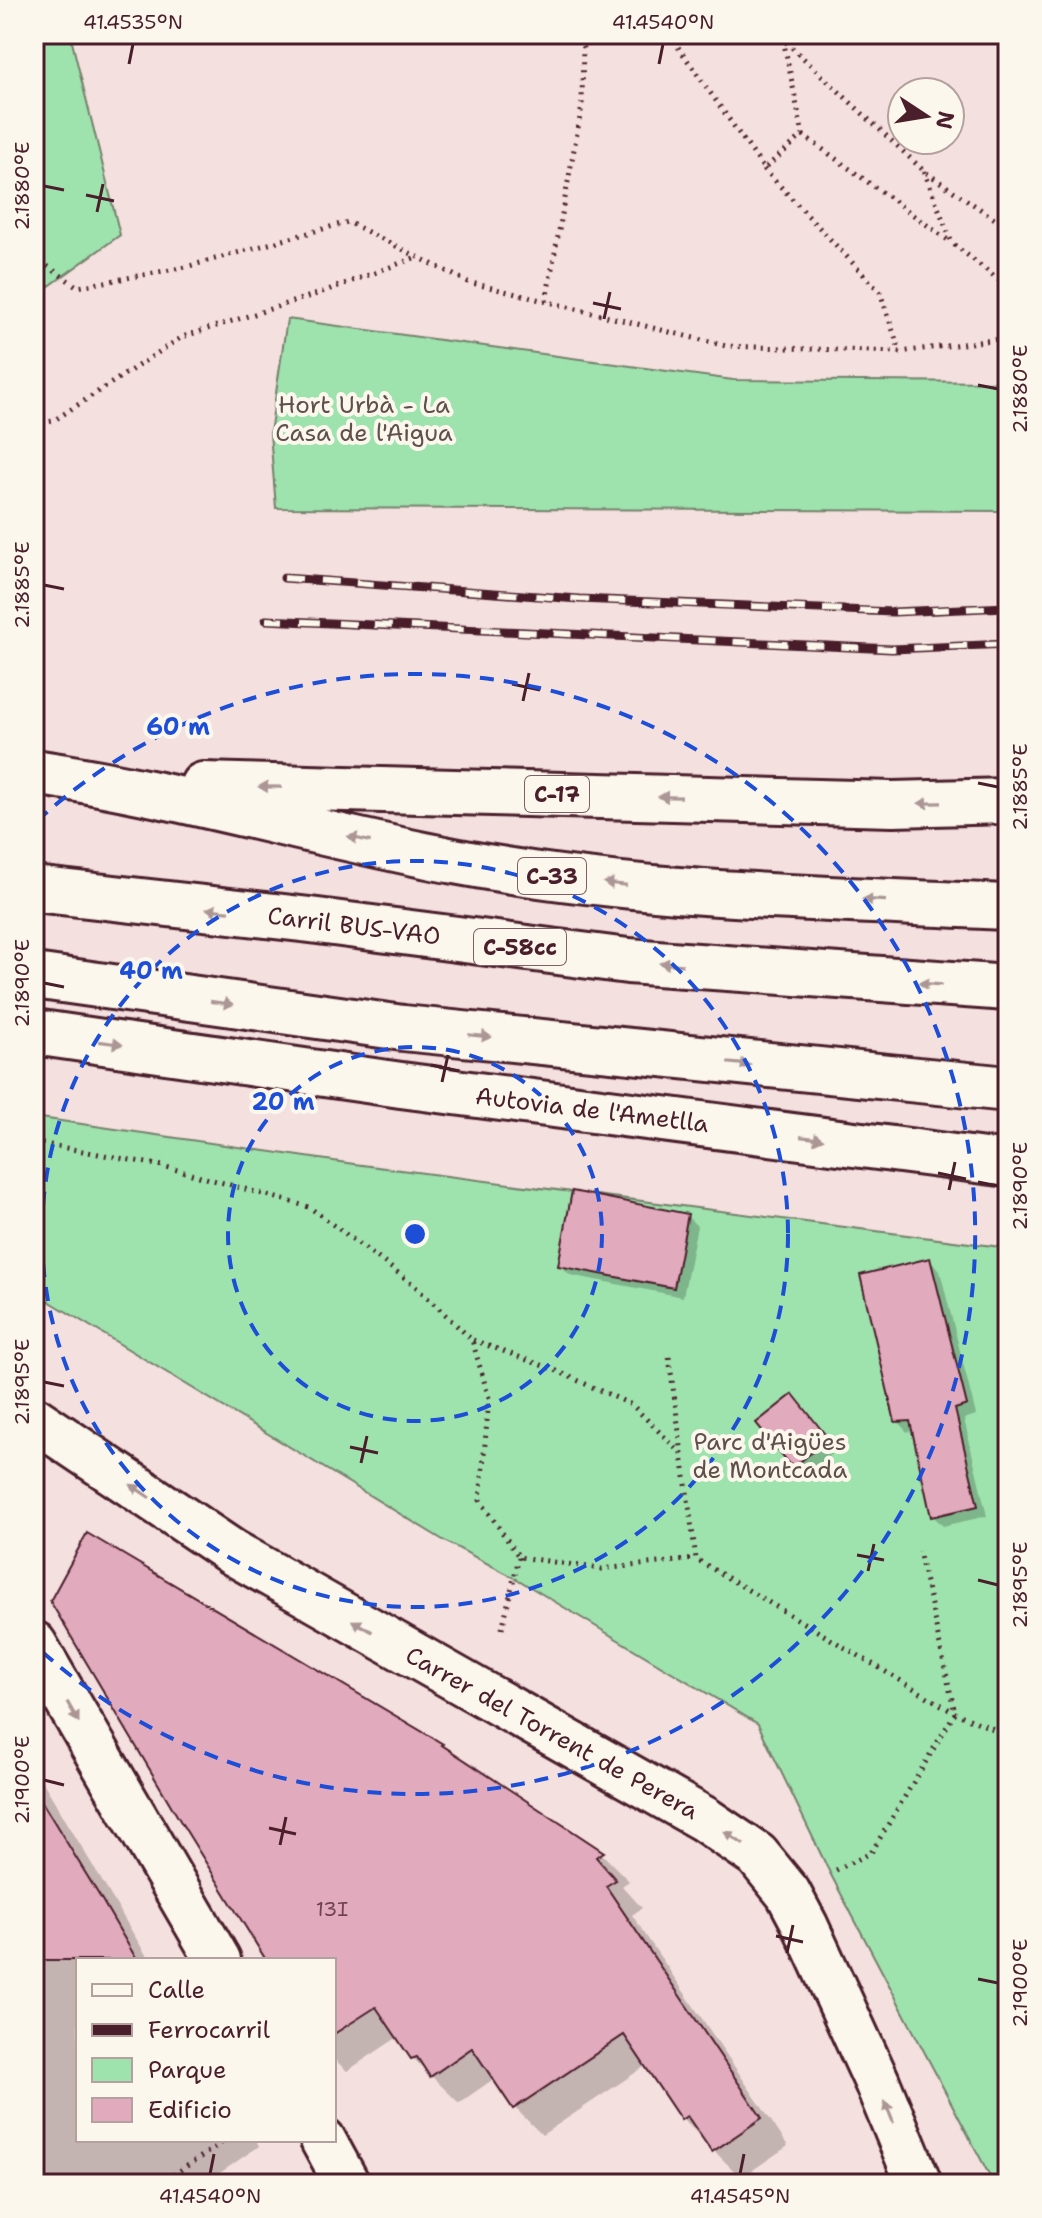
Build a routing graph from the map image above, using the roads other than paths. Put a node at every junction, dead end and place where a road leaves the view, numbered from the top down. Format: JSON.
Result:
{"nodes":[{"id":1,"x":34,"y":772,"type":"edge"},
{"id":2,"x":105,"y":783,"type":"junction"},
{"id":3,"x":1008,"y":801,"type":"edge"},
{"id":4,"x":34,"y":889,"type":"edge"},
{"id":5,"x":1008,"y":907,"type":"edge"},
{"id":6,"x":34,"y":976,"type":"edge"},
{"id":7,"x":1008,"y":988,"type":"edge"},
{"id":8,"x":34,"y":1032,"type":"edge"},
{"id":9,"x":1008,"y":1064,"type":"edge"},
{"id":10,"x":781,"y":1068,"type":"junction"},
{"id":11,"x":1008,"y":1089,"type":"edge"},
{"id":12,"x":1008,"y":1164,"type":"edge"},
{"id":13,"x":34,"y":1419,"type":"edge"},
{"id":14,"x":34,"y":1644,"type":"edge"},
{"id":15,"x":217,"y":1958,"type":"edge"},
{"id":16,"x":324,"y":2142,"type":"edge"},
{"id":17,"x":347,"y":2184,"type":"edge"},
{"id":18,"x":919,"y":2184,"type":"edge"}],
"edges":[{"from":1,"to":2,"type":"main road"},
{"from":3,"to":2,"type":"main road","number":"C-17","one_way":true},
{"from":5,"to":2,"type":"main road","number":"C-33","one_way":true},
{"from":7,"to":4,"type":"main road","name":"Carril BUS-VAO","number":"C-58cc","one_way":true},
{"from":6,"to":10,"type":"main road","one_way":true},
{"from":8,"to":12,"type":"main road","name":"Autovia de l'Ametlla","one_way":true},
{"from":9,"to":10,"type":"main road"},
{"from":10,"to":11,"type":"main road"},
{"from":18,"to":13,"type":"main road","name":"Carrer del Torrent de Perera","one_way":true},
{"from":14,"to":15,"type":"main road","one_way":true},
{"from":16,"to":17,"type":"main road"}]}
